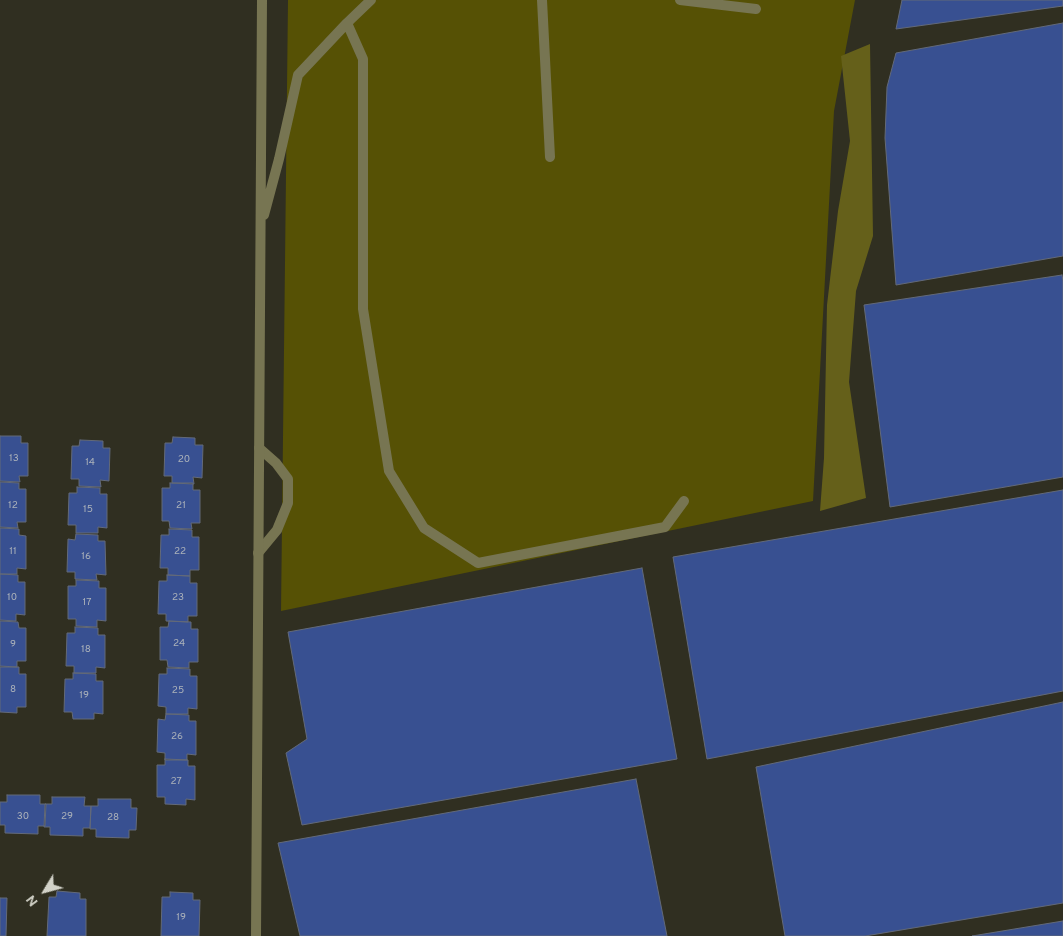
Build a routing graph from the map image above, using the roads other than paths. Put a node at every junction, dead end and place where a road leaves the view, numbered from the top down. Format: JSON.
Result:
{"nodes":[{"id":1,"x":262,"y":0,"type":"edge"},
{"id":2,"x":371,"y":0,"type":"edge"},
{"id":3,"x":542,"y":0,"type":"edge"},
{"id":4,"x":680,"y":0,"type":"edge"},
{"id":5,"x":756,"y":9,"type":"dead end"},
{"id":6,"x":347,"y":23,"type":"junction"},
{"id":7,"x":550,"y":157,"type":"dead end"},
{"id":8,"x":260,"y":229,"type":"junction"},
{"id":9,"x":259,"y":448,"type":"junction"},
{"id":10,"x":684,"y":501,"type":"dead end"},
{"id":11,"x":258,"y":553,"type":"junction"},
{"id":12,"x":256,"y":936,"type":"edge"}],
"edges":[{"from":1,"to":8,"type":"street"},
{"from":2,"to":6,"type":"street"},
{"from":3,"to":7,"type":"street"},
{"from":4,"to":5,"type":"street"},
{"from":6,"to":8,"type":"street"},
{"from":6,"to":10,"type":"street"},
{"from":8,"to":9,"type":"street"},
{"from":9,"to":11,"type":"street"},
{"from":9,"to":11,"type":"street"},
{"from":11,"to":12,"type":"street"}]}
